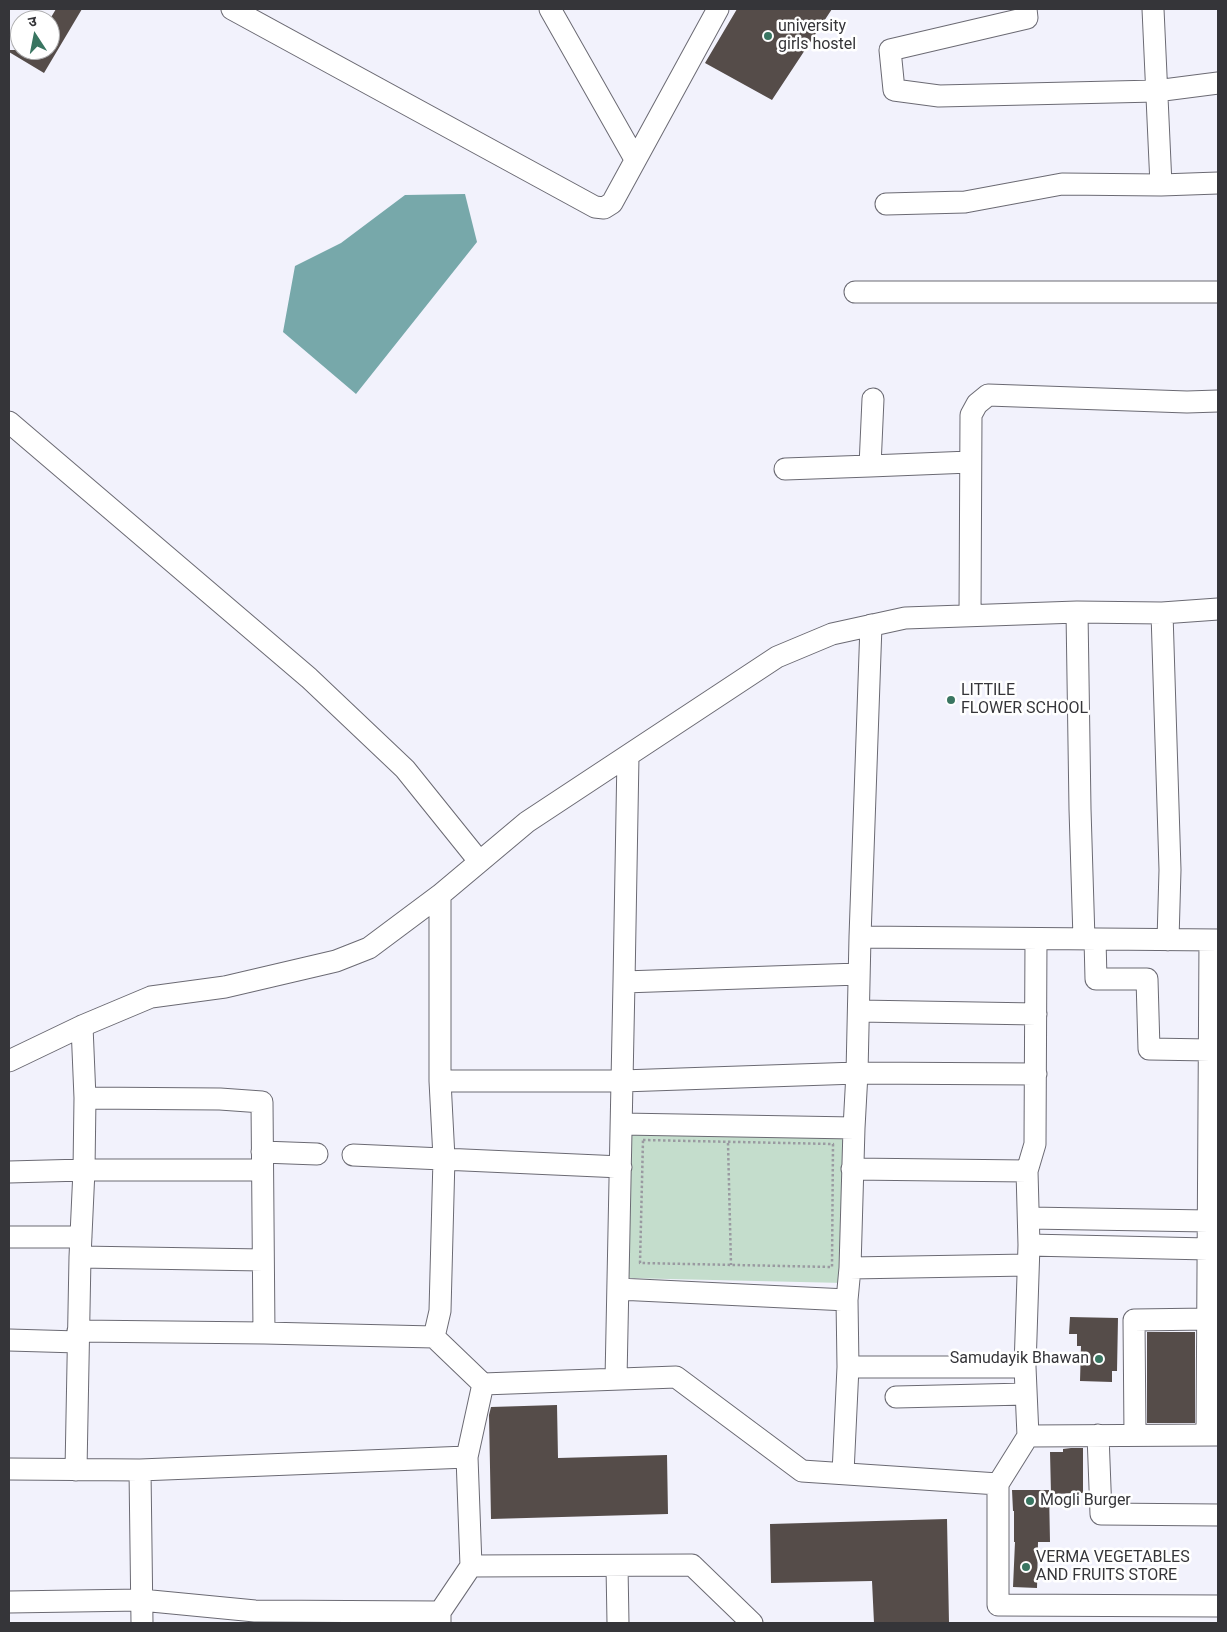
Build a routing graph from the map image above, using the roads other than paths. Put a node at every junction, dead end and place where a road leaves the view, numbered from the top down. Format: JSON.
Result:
{"nodes":[{"id":1,"x":232,"y":9,"type":"edge"},
{"id":2,"x":550,"y":9,"type":"edge"},
{"id":3,"x":718,"y":9,"type":"edge"},
{"id":4,"x":1026,"y":9,"type":"edge"},
{"id":5,"x":1153,"y":9,"type":"edge"},
{"id":6,"x":1218,"y":83,"type":"edge"},
{"id":7,"x":1156,"y":91,"type":"junction"},
{"id":8,"x":635,"y":159,"type":"junction"},
{"id":9,"x":1218,"y":183,"type":"edge"},
{"id":10,"x":1160,"y":184,"type":"junction"},
{"id":11,"x":886,"y":204,"type":"dead end"},
{"id":12,"x":855,"y":292,"type":"dead end"},
{"id":13,"x":1218,"y":292,"type":"edge"},
{"id":14,"x":873,"y":399,"type":"dead end"},
{"id":15,"x":1218,"y":401,"type":"edge"},
{"id":16,"x":9,"y":422,"type":"edge"},
{"id":17,"x":970,"y":462,"type":"junction"},
{"id":18,"x":870,"y":466,"type":"junction"},
{"id":19,"x":785,"y":469,"type":"dead end"},
{"id":20,"x":1218,"y":609,"type":"edge"},
{"id":21,"x":1077,"y":612,"type":"junction"},
{"id":22,"x":1162,"y":613,"type":"junction"},
{"id":23,"x":970,"y":615,"type":"junction"},
{"id":24,"x":871,"y":625,"type":"junction"},
{"id":25,"x":628,"y":756,"type":"junction"},
{"id":26,"x":479,"y":861,"type":"junction"},
{"id":27,"x":440,"y":895,"type":"junction"},
{"id":28,"x":860,"y":937,"type":"junction"},
{"id":29,"x":1036,"y":939,"type":"junction"},
{"id":30,"x":1090,"y":939,"type":"junction"},
{"id":31,"x":1168,"y":940,"type":"junction"},
{"id":32,"x":1214,"y":940,"type":"edge"},
{"id":33,"x":859,"y":974,"type":"junction"},
{"id":34,"x":624,"y":982,"type":"junction"},
{"id":35,"x":1214,"y":1004,"type":"edge"},
{"id":36,"x":858,"y":1011,"type":"junction"},
{"id":37,"x":1036,"y":1014,"type":"junction"},
{"id":38,"x":82,"y":1026,"type":"junction"},
{"id":39,"x":1210,"y":1050,"type":"junction"},
{"id":40,"x":9,"y":1061,"type":"edge"},
{"id":41,"x":857,"y":1073,"type":"junction"},
{"id":42,"x":1036,"y":1074,"type":"junction"},
{"id":43,"x":1214,"y":1074,"type":"edge"},
{"id":44,"x":440,"y":1081,"type":"junction"},
{"id":45,"x":622,"y":1081,"type":"junction"},
{"id":46,"x":85,"y":1098,"type":"junction"},
{"id":47,"x":622,"y":1124,"type":"junction"},
{"id":48,"x":854,"y":1128,"type":"junction"},
{"id":49,"x":317,"y":1154,"type":"dead end"},
{"id":50,"x":353,"y":1155,"type":"dead end"},
{"id":51,"x":444,"y":1158,"type":"junction"},
{"id":52,"x":262,"y":1161,"type":"junction"},
{"id":53,"x":621,"y":1167,"type":"junction"},
{"id":54,"x":1214,"y":1168,"type":"edge"},
{"id":55,"x":852,"y":1169,"type":"junction"},
{"id":56,"x":84,"y":1170,"type":"junction"},
{"id":57,"x":1027,"y":1171,"type":"junction"},
{"id":58,"x":9,"y":1172,"type":"edge"},
{"id":59,"x":1029,"y":1218,"type":"junction"},
{"id":60,"x":1208,"y":1221,"type":"junction"},
{"id":61,"x":9,"y":1237,"type":"edge"},
{"id":62,"x":81,"y":1247,"type":"junction"},
{"id":63,"x":1029,"y":1255,"type":"junction"},
{"id":64,"x":262,"y":1260,"type":"junction"},
{"id":65,"x":1212,"y":1263,"type":"edge"},
{"id":66,"x":850,"y":1268,"type":"junction"},
{"id":67,"x":618,"y":1289,"type":"junction"},
{"id":68,"x":847,"y":1300,"type":"junction"},
{"id":69,"x":1208,"y":1319,"type":"junction"},
{"id":70,"x":264,"y":1333,"type":"junction"},
{"id":71,"x":78,"y":1336,"type":"junction"},
{"id":72,"x":434,"y":1337,"type":"junction"},
{"id":73,"x":9,"y":1340,"type":"edge"},
{"id":74,"x":848,"y":1367,"type":"junction"},
{"id":75,"x":1025,"y":1367,"type":"junction"},
{"id":76,"x":1213,"y":1367,"type":"edge"},
{"id":77,"x":616,"y":1380,"type":"junction"},
{"id":78,"x":483,"y":1384,"type":"junction"},
{"id":79,"x":1026,"y":1394,"type":"junction"},
{"id":80,"x":896,"y":1397,"type":"dead end"},
{"id":81,"x":1098,"y":1435,"type":"junction"},
{"id":82,"x":1135,"y":1435,"type":"junction"},
{"id":83,"x":1213,"y":1435,"type":"edge"},
{"id":84,"x":1028,"y":1436,"type":"junction"},
{"id":85,"x":467,"y":1457,"type":"junction"},
{"id":86,"x":9,"y":1469,"type":"edge"},
{"id":87,"x":76,"y":1470,"type":"junction"},
{"id":88,"x":140,"y":1470,"type":"junction"},
{"id":89,"x":843,"y":1473,"type":"junction"},
{"id":90,"x":998,"y":1484,"type":"junction"},
{"id":91,"x":1218,"y":1515,"type":"edge"},
{"id":92,"x":471,"y":1566,"type":"junction"},
{"id":93,"x":617,"y":1566,"type":"junction"},
{"id":94,"x":141,"y":1600,"type":"junction"},
{"id":95,"x":9,"y":1602,"type":"edge"},
{"id":96,"x":1218,"y":1606,"type":"edge"},
{"id":97,"x":997,"y":1614,"type":"edge"},
{"id":98,"x":255,"y":1617,"type":"edge"},
{"id":99,"x":440,"y":1618,"type":"edge"},
{"id":100,"x":142,"y":1623,"type":"edge"},
{"id":101,"x":618,"y":1623,"type":"edge"},
{"id":102,"x":752,"y":1623,"type":"edge"}],
"edges":[{"from":1,"to":8,"type":"street"},
{"from":2,"to":8,"type":"street"},
{"from":3,"to":8,"type":"street"},
{"from":4,"to":7,"type":"street"},
{"from":5,"to":7,"type":"street"},
{"from":6,"to":7,"type":"street"},
{"from":7,"to":10,"type":"street"},
{"from":9,"to":10,"type":"street"},
{"from":10,"to":11,"type":"street"},
{"from":12,"to":13,"type":"street"},
{"from":14,"to":18,"type":"street"},
{"from":15,"to":17,"type":"street"},
{"from":16,"to":26,"type":"street"},
{"from":17,"to":18,"type":"street"},
{"from":17,"to":23,"type":"street"},
{"from":18,"to":19,"type":"street"},
{"from":20,"to":22,"type":"street"},
{"from":21,"to":22,"type":"street"},
{"from":21,"to":23,"type":"street"},
{"from":21,"to":30,"type":"street"},
{"from":22,"to":31,"type":"street"},
{"from":23,"to":24,"type":"street"},
{"from":24,"to":25,"type":"street"},
{"from":24,"to":28,"type":"street"},
{"from":25,"to":26,"type":"street"},
{"from":25,"to":34,"type":"street"},
{"from":26,"to":27,"type":"street"},
{"from":27,"to":38,"type":"street"},
{"from":27,"to":44,"type":"street"},
{"from":28,"to":29,"type":"street"},
{"from":28,"to":33,"type":"street"},
{"from":29,"to":30,"type":"street"},
{"from":29,"to":37,"type":"street"},
{"from":30,"to":31,"type":"street"},
{"from":30,"to":39,"type":"street"},
{"from":31,"to":32,"type":"street"},
{"from":32,"to":35,"type":"street"},
{"from":33,"to":34,"type":"street"},
{"from":33,"to":36,"type":"street"},
{"from":34,"to":45,"type":"street"},
{"from":35,"to":39,"type":"street"},
{"from":36,"to":37,"type":"street"},
{"from":36,"to":41,"type":"street"},
{"from":37,"to":42,"type":"street"},
{"from":38,"to":40,"type":"street"},
{"from":38,"to":46,"type":"street"},
{"from":39,"to":43,"type":"street"},
{"from":41,"to":42,"type":"street"},
{"from":41,"to":45,"type":"street"},
{"from":41,"to":48,"type":"street"},
{"from":42,"to":57,"type":"street"},
{"from":43,"to":54,"type":"street"},
{"from":44,"to":45,"type":"street"},
{"from":44,"to":51,"type":"street"},
{"from":45,"to":47,"type":"street"},
{"from":46,"to":52,"type":"street"},
{"from":46,"to":56,"type":"street"},
{"from":47,"to":48,"type":"street"},
{"from":47,"to":53,"type":"street"},
{"from":48,"to":55,"type":"street"},
{"from":49,"to":52,"type":"street"},
{"from":50,"to":51,"type":"street"},
{"from":51,"to":53,"type":"street"},
{"from":51,"to":72,"type":"street"},
{"from":52,"to":56,"type":"street"},
{"from":52,"to":64,"type":"street"},
{"from":53,"to":67,"type":"street"},
{"from":54,"to":60,"type":"street"},
{"from":55,"to":57,"type":"street"},
{"from":55,"to":66,"type":"street"},
{"from":56,"to":58,"type":"street"},
{"from":56,"to":62,"type":"street"},
{"from":57,"to":59,"type":"street"},
{"from":59,"to":60,"type":"street"},
{"from":59,"to":63,"type":"street"},
{"from":60,"to":65,"type":"street"},
{"from":61,"to":62,"type":"street"},
{"from":62,"to":64,"type":"street"},
{"from":62,"to":71,"type":"street"},
{"from":63,"to":65,"type":"street"},
{"from":63,"to":66,"type":"street"},
{"from":63,"to":75,"type":"street"},
{"from":64,"to":70,"type":"street"},
{"from":65,"to":69,"type":"street"},
{"from":66,"to":68,"type":"street"},
{"from":67,"to":68,"type":"street"},
{"from":67,"to":77,"type":"street"},
{"from":68,"to":74,"type":"street"},
{"from":69,"to":76,"type":"street"},
{"from":69,"to":82,"type":"street"},
{"from":70,"to":71,"type":"street"},
{"from":70,"to":72,"type":"street"},
{"from":71,"to":73,"type":"street"},
{"from":71,"to":87,"type":"street"},
{"from":72,"to":78,"type":"street"},
{"from":74,"to":75,"type":"street"},
{"from":74,"to":89,"type":"street"},
{"from":75,"to":79,"type":"street"},
{"from":76,"to":83,"type":"street"},
{"from":77,"to":78,"type":"street"},
{"from":77,"to":89,"type":"street"},
{"from":78,"to":85,"type":"street"},
{"from":79,"to":80,"type":"street"},
{"from":79,"to":84,"type":"street"},
{"from":81,"to":82,"type":"street"},
{"from":81,"to":84,"type":"street"},
{"from":81,"to":91,"type":"street"},
{"from":82,"to":83,"type":"street"},
{"from":84,"to":90,"type":"street"},
{"from":85,"to":88,"type":"street"},
{"from":85,"to":92,"type":"street"},
{"from":86,"to":87,"type":"street"},
{"from":87,"to":88,"type":"street"},
{"from":88,"to":94,"type":"street"},
{"from":89,"to":90,"type":"street"},
{"from":90,"to":97,"type":"street"},
{"from":92,"to":93,"type":"street"},
{"from":92,"to":99,"type":"street"},
{"from":93,"to":101,"type":"street"},
{"from":93,"to":102,"type":"street"},
{"from":94,"to":95,"type":"street"},
{"from":94,"to":98,"type":"street"},
{"from":94,"to":100,"type":"street"},
{"from":96,"to":97,"type":"street"},
{"from":98,"to":99,"type":"street"}]}
